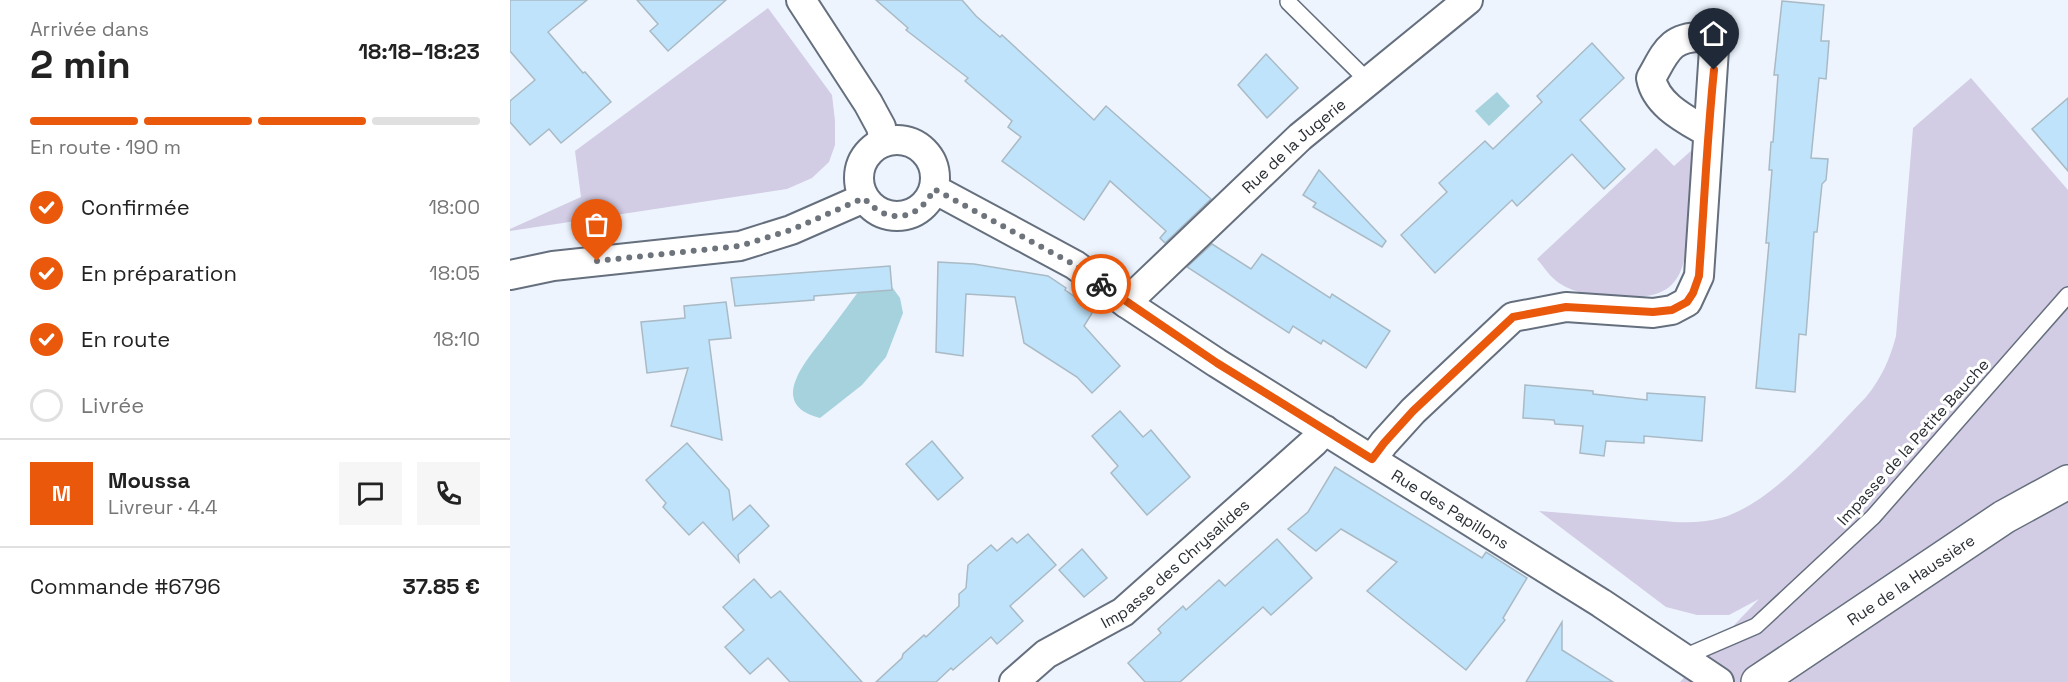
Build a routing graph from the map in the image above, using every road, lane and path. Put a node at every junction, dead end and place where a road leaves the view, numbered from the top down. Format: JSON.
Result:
{"nodes":[{"id":1,"x":1468,"y":0,"type":"edge"},
{"id":2,"x":806,"y":2,"type":"edge"},
{"id":3,"x":1288,"y":2,"type":"dead end"},
{"id":4,"x":1369,"y":82,"type":"junction"},
{"id":5,"x":1707,"y":132,"type":"dead end"},
{"id":6,"x":884,"y":142,"type":"junction"},
{"id":7,"x":934,"y":189,"type":"junction"},
{"id":8,"x":864,"y":198,"type":"junction"},
{"id":9,"x":510,"y":275,"type":"edge"},
{"id":10,"x":2068,"y":295,"type":"edge"},
{"id":11,"x":1126,"y":303,"type":"junction"},
{"id":12,"x":1325,"y":430,"type":"junction"},
{"id":13,"x":1372,"y":459,"type":"junction"},
{"id":14,"x":2068,"y":482,"type":"edge"},
{"id":15,"x":1684,"y":657,"type":"junction"},
{"id":16,"x":1014,"y":682,"type":"edge"},
{"id":17,"x":1719,"y":682,"type":"edge"},
{"id":18,"x":1758,"y":682,"type":"edge"}],
"edges":[{"from":1,"to":4,"type":"street","name":"Rue de la Jugerie"},
{"from":2,"to":6,"type":"street"},
{"from":3,"to":4,"type":"lane"},
{"from":4,"to":11,"type":"street","name":"Rue de la Jugerie"},
{"from":5,"to":13,"type":"street"},
{"from":6,"to":7,"type":"street"},
{"from":6,"to":8,"type":"street"},
{"from":7,"to":8,"type":"street"},
{"from":7,"to":11,"type":"street","name":"Rue des Papillons"},
{"from":8,"to":9,"type":"street"},
{"from":10,"to":15,"type":"lane","name":"Impasse de la Petite Bauche"},
{"from":11,"to":12,"type":"street","name":"Rue des Papillons"},
{"from":12,"to":13,"type":"street","name":"Rue des Papillons"},
{"from":12,"to":16,"type":"street","name":"Impasse des Chrysalides"},
{"from":13,"to":15,"type":"street","name":"Rue des Papillons"},
{"from":14,"to":18,"type":"main road","name":"Rue de la Haussière"},
{"from":15,"to":17,"type":"street","name":"Rue des Papillons"}]}
